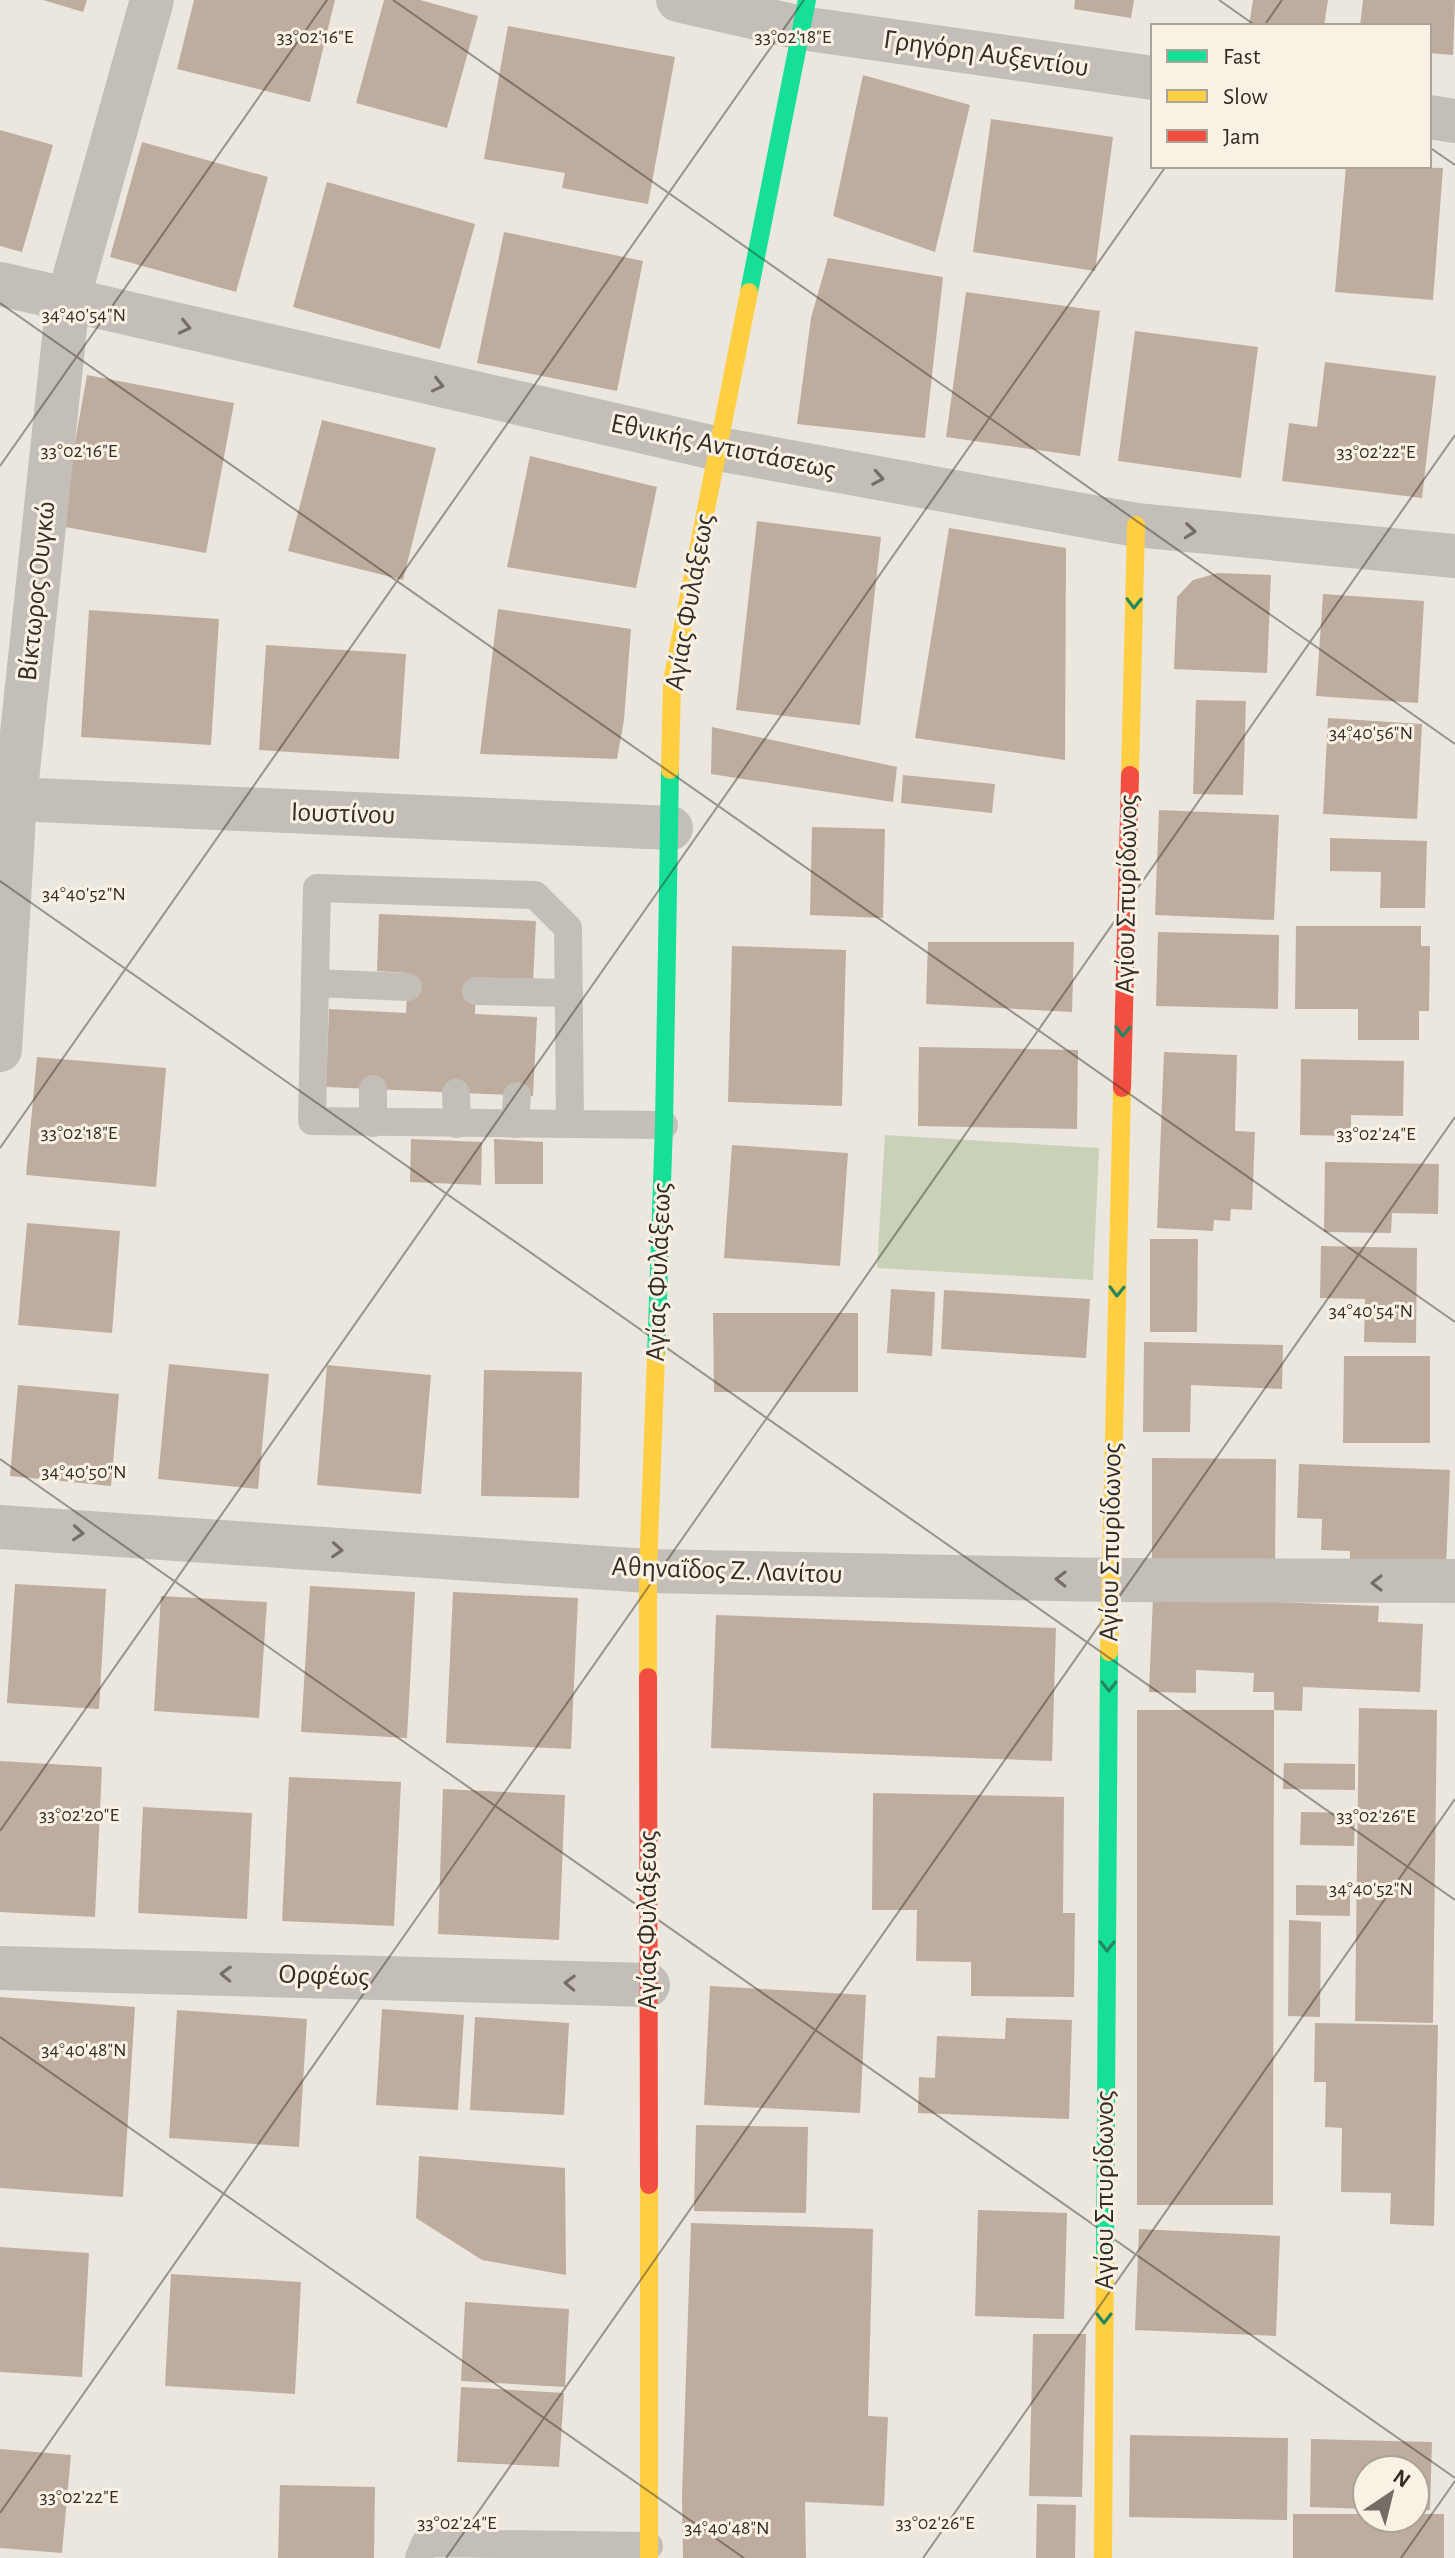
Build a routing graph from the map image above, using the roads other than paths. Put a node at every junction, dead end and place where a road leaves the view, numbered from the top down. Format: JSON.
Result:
{"nodes":[{"id":1,"x":152,"y":0,"type":"edge"},
{"id":2,"x":678,"y":0,"type":"edge"},
{"id":3,"x":804,"y":14,"type":"edge"},
{"id":4,"x":1151,"y":78,"type":"edge"},
{"id":5,"x":1431,"y":117,"type":"edge"},
{"id":6,"x":1455,"y":121,"type":"edge"},
{"id":7,"x":0,"y":284,"type":"edge"},
{"id":8,"x":68,"y":300,"type":"junction"},
{"id":9,"x":719,"y":449,"type":"junction"},
{"id":10,"x":1136,"y":525,"type":"junction"},
{"id":11,"x":1455,"y":556,"type":"edge"},
{"id":12,"x":15,"y":799,"type":"junction"},
{"id":13,"x":671,"y":828,"type":"junction"},
{"id":14,"x":4,"y":959,"type":"edge"},
{"id":15,"x":315,"y":983,"type":"junction"},
{"id":16,"x":408,"y":987,"type":"dead end"},
{"id":17,"x":476,"y":991,"type":"dead end"},
{"id":18,"x":569,"y":993,"type":"junction"},
{"id":19,"x":0,"y":1050,"type":"edge"},
{"id":20,"x":373,"y":1089,"type":"dead end"},
{"id":21,"x":456,"y":1093,"type":"dead end"},
{"id":22,"x":517,"y":1096,"type":"dead end"},
{"id":23,"x":373,"y":1123,"type":"junction"},
{"id":24,"x":457,"y":1124,"type":"junction"},
{"id":25,"x":515,"y":1124,"type":"junction"},
{"id":26,"x":570,"y":1124,"type":"junction"},
{"id":27,"x":664,"y":1125,"type":"junction"},
{"id":28,"x":0,"y":1527,"type":"edge"},
{"id":29,"x":648,"y":1571,"type":"junction"},
{"id":30,"x":1110,"y":1580,"type":"junction"},
{"id":31,"x":1455,"y":1581,"type":"edge"},
{"id":32,"x":0,"y":1968,"type":"edge"},
{"id":33,"x":648,"y":1985,"type":"junction"},
{"id":34,"x":649,"y":2552,"type":"edge"},
{"id":35,"x":419,"y":2558,"type":"edge"},
{"id":36,"x":1103,"y":2558,"type":"edge"}],
"edges":[{"from":1,"to":8,"type":"street","name":"Βίκτωρος Ουγκώ"},
{"from":2,"to":3,"type":"street","name":"Γρηγόρη Αυξεντίου"},
{"from":3,"to":4,"type":"street","name":"Γρηγόρη Αυξεντίου"},
{"from":3,"to":9,"type":"main road","name":"Αγίας Φυλάξεως"},
{"from":5,"to":6,"type":"street"},
{"from":7,"to":8,"type":"street","name":"Εθνικής Αντιστάσεως"},
{"from":8,"to":9,"type":"street","name":"Εθνικής Αντιστάσεως","one_way":true},
{"from":8,"to":12,"type":"street","name":"Βίκτωρος Ουγκώ"},
{"from":9,"to":10,"type":"street","name":"Εθνικής Αντιστάσεως","one_way":true},
{"from":9,"to":13,"type":"main road","name":"Αγίας Φυλάξεως"},
{"from":10,"to":11,"type":"street","name":"Εθνικής Αντιστάσεως","one_way":true},
{"from":10,"to":30,"type":"main road","name":"Αγίου Σπυρίδωνος","one_way":true},
{"from":12,"to":13,"type":"street","name":"Ιουστίνου"},
{"from":12,"to":14,"type":"street","name":"Βίκτωρος Ουγκώ"},
{"from":13,"to":27,"type":"main road","name":"Αγίας Φυλάξεως"},
{"from":14,"to":19,"type":"street","name":"Βίκτωρος Ουγκώ"},
{"from":15,"to":16,"type":"lane"},
{"from":15,"to":18,"type":"lane"},
{"from":15,"to":23,"type":"lane"},
{"from":17,"to":18,"type":"lane"},
{"from":18,"to":26,"type":"lane"},
{"from":20,"to":23,"type":"lane"},
{"from":21,"to":24,"type":"lane"},
{"from":22,"to":25,"type":"lane"},
{"from":23,"to":24,"type":"lane"},
{"from":24,"to":25,"type":"lane"},
{"from":25,"to":26,"type":"lane"},
{"from":26,"to":27,"type":"lane"},
{"from":27,"to":29,"type":"main road","name":"Αγίας Φυλάξεως"},
{"from":28,"to":29,"type":"street","name":"Αθηναΐδος Ζ. Λανίτου","one_way":true},
{"from":30,"to":29,"type":"street","name":"Αθηναΐδος Ζ. Λανίτου","one_way":true},
{"from":29,"to":33,"type":"main road","name":"Αγίας Φυλάξεως"},
{"from":31,"to":30,"type":"street","name":"Αθηναΐδος Ζ. Λανίτου","one_way":true},
{"from":30,"to":36,"type":"main road","name":"Αγίου Σπυρίδωνος","one_way":true},
{"from":33,"to":32,"type":"street","name":"Ορφέως","one_way":true},
{"from":33,"to":34,"type":"main road","name":"Αγίας Φυλάξεως"},
{"from":34,"to":35,"type":"lane"}]}
